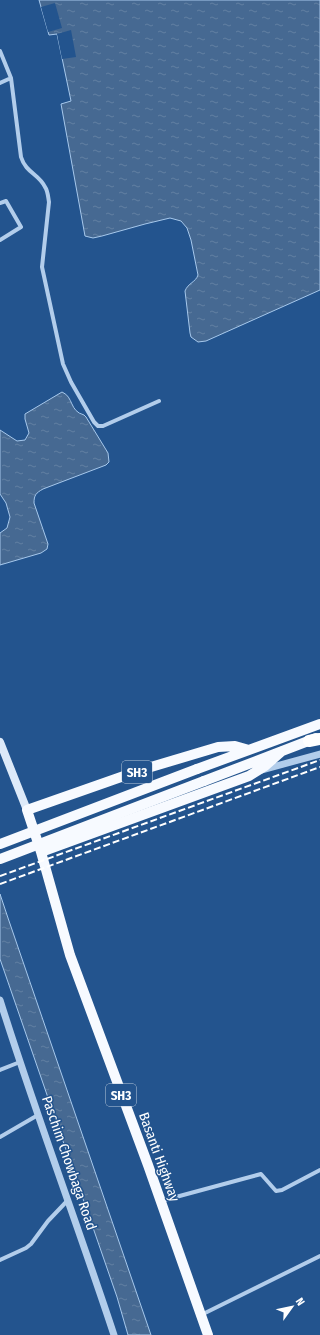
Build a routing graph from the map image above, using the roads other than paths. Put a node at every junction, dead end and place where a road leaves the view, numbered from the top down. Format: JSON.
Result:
{"nodes":[{"id":1,"x":0,"y":51,"type":"edge"},
{"id":2,"x":11,"y":78,"type":"junction"},
{"id":3,"x":0,"y":83,"type":"edge"},
{"id":4,"x":0,"y":203,"type":"edge"},
{"id":5,"x":0,"y":240,"type":"edge"},
{"id":6,"x":159,"y":401,"type":"dead end"},
{"id":7,"x":320,"y":724,"type":"edge"},
{"id":8,"x":316,"y":739,"type":"edge"},
{"id":9,"x":0,"y":742,"type":"edge"},
{"id":10,"x":249,"y":750,"type":"junction"},
{"id":11,"x":282,"y":751,"type":"junction"},
{"id":12,"x":320,"y":754,"type":"edge"},
{"id":13,"x":256,"y":772,"type":"junction"},
{"id":14,"x":27,"y":810,"type":"junction"},
{"id":15,"x":0,"y":844,"type":"edge"},
{"id":16,"x":41,"y":852,"type":"junction"},
{"id":17,"x":0,"y":859,"type":"edge"},
{"id":18,"x":0,"y":1000,"type":"edge"},
{"id":19,"x":20,"y":1062,"type":"junction"},
{"id":20,"x":0,"y":1070,"type":"edge"},
{"id":21,"x":38,"y":1115,"type":"junction"},
{"id":22,"x":0,"y":1137,"type":"edge"},
{"id":23,"x":320,"y":1170,"type":"edge"},
{"id":24,"x":68,"y":1200,"type":"junction"},
{"id":25,"x":161,"y":1201,"type":"junction"},
{"id":26,"x":320,"y":1256,"type":"edge"},
{"id":27,"x":0,"y":1260,"type":"edge"},
{"id":28,"x":201,"y":1315,"type":"junction"},
{"id":29,"x":114,"y":1335,"type":"edge"},
{"id":30,"x":208,"y":1335,"type":"edge"}],
"edges":[{"from":1,"to":2,"type":"street"},
{"from":2,"to":3,"type":"street"},
{"from":2,"to":6,"type":"street"},
{"from":4,"to":5,"type":"street"},
{"from":7,"to":10,"type":"main road"},
{"from":8,"to":11,"type":"main road"},
{"from":9,"to":14,"type":"main road"},
{"from":10,"to":14,"type":"main road","number":"SH3"},
{"from":10,"to":15,"type":"main road","bridge":true},
{"from":11,"to":13,"type":"main road"},
{"from":11,"to":17,"type":"main road","bridge":true},
{"from":12,"to":13,"type":"street"},
{"from":13,"to":16,"type":"main road"},
{"from":14,"to":16,"type":"main road","number":"SH3"},
{"from":16,"to":25,"type":"main road","name":"Basanti Highway","number":"SH3"},
{"from":18,"to":19,"type":"street","name":"Paschim Chowbaga Road"},
{"from":19,"to":20,"type":"street"},
{"from":19,"to":21,"type":"street","name":"Paschim Chowbaga Road"},
{"from":21,"to":22,"type":"street"},
{"from":21,"to":24,"type":"street","name":"Paschim Chowbaga Road"},
{"from":23,"to":25,"type":"street"},
{"from":24,"to":27,"type":"street"},
{"from":24,"to":29,"type":"street","name":"Paschim Chowbaga Road"},
{"from":25,"to":28,"type":"main road","name":"Basanti Highway","number":"SH3"},
{"from":26,"to":28,"type":"street"},
{"from":28,"to":30,"type":"main road","name":"Basanti Highway","number":"SH3"}]}
